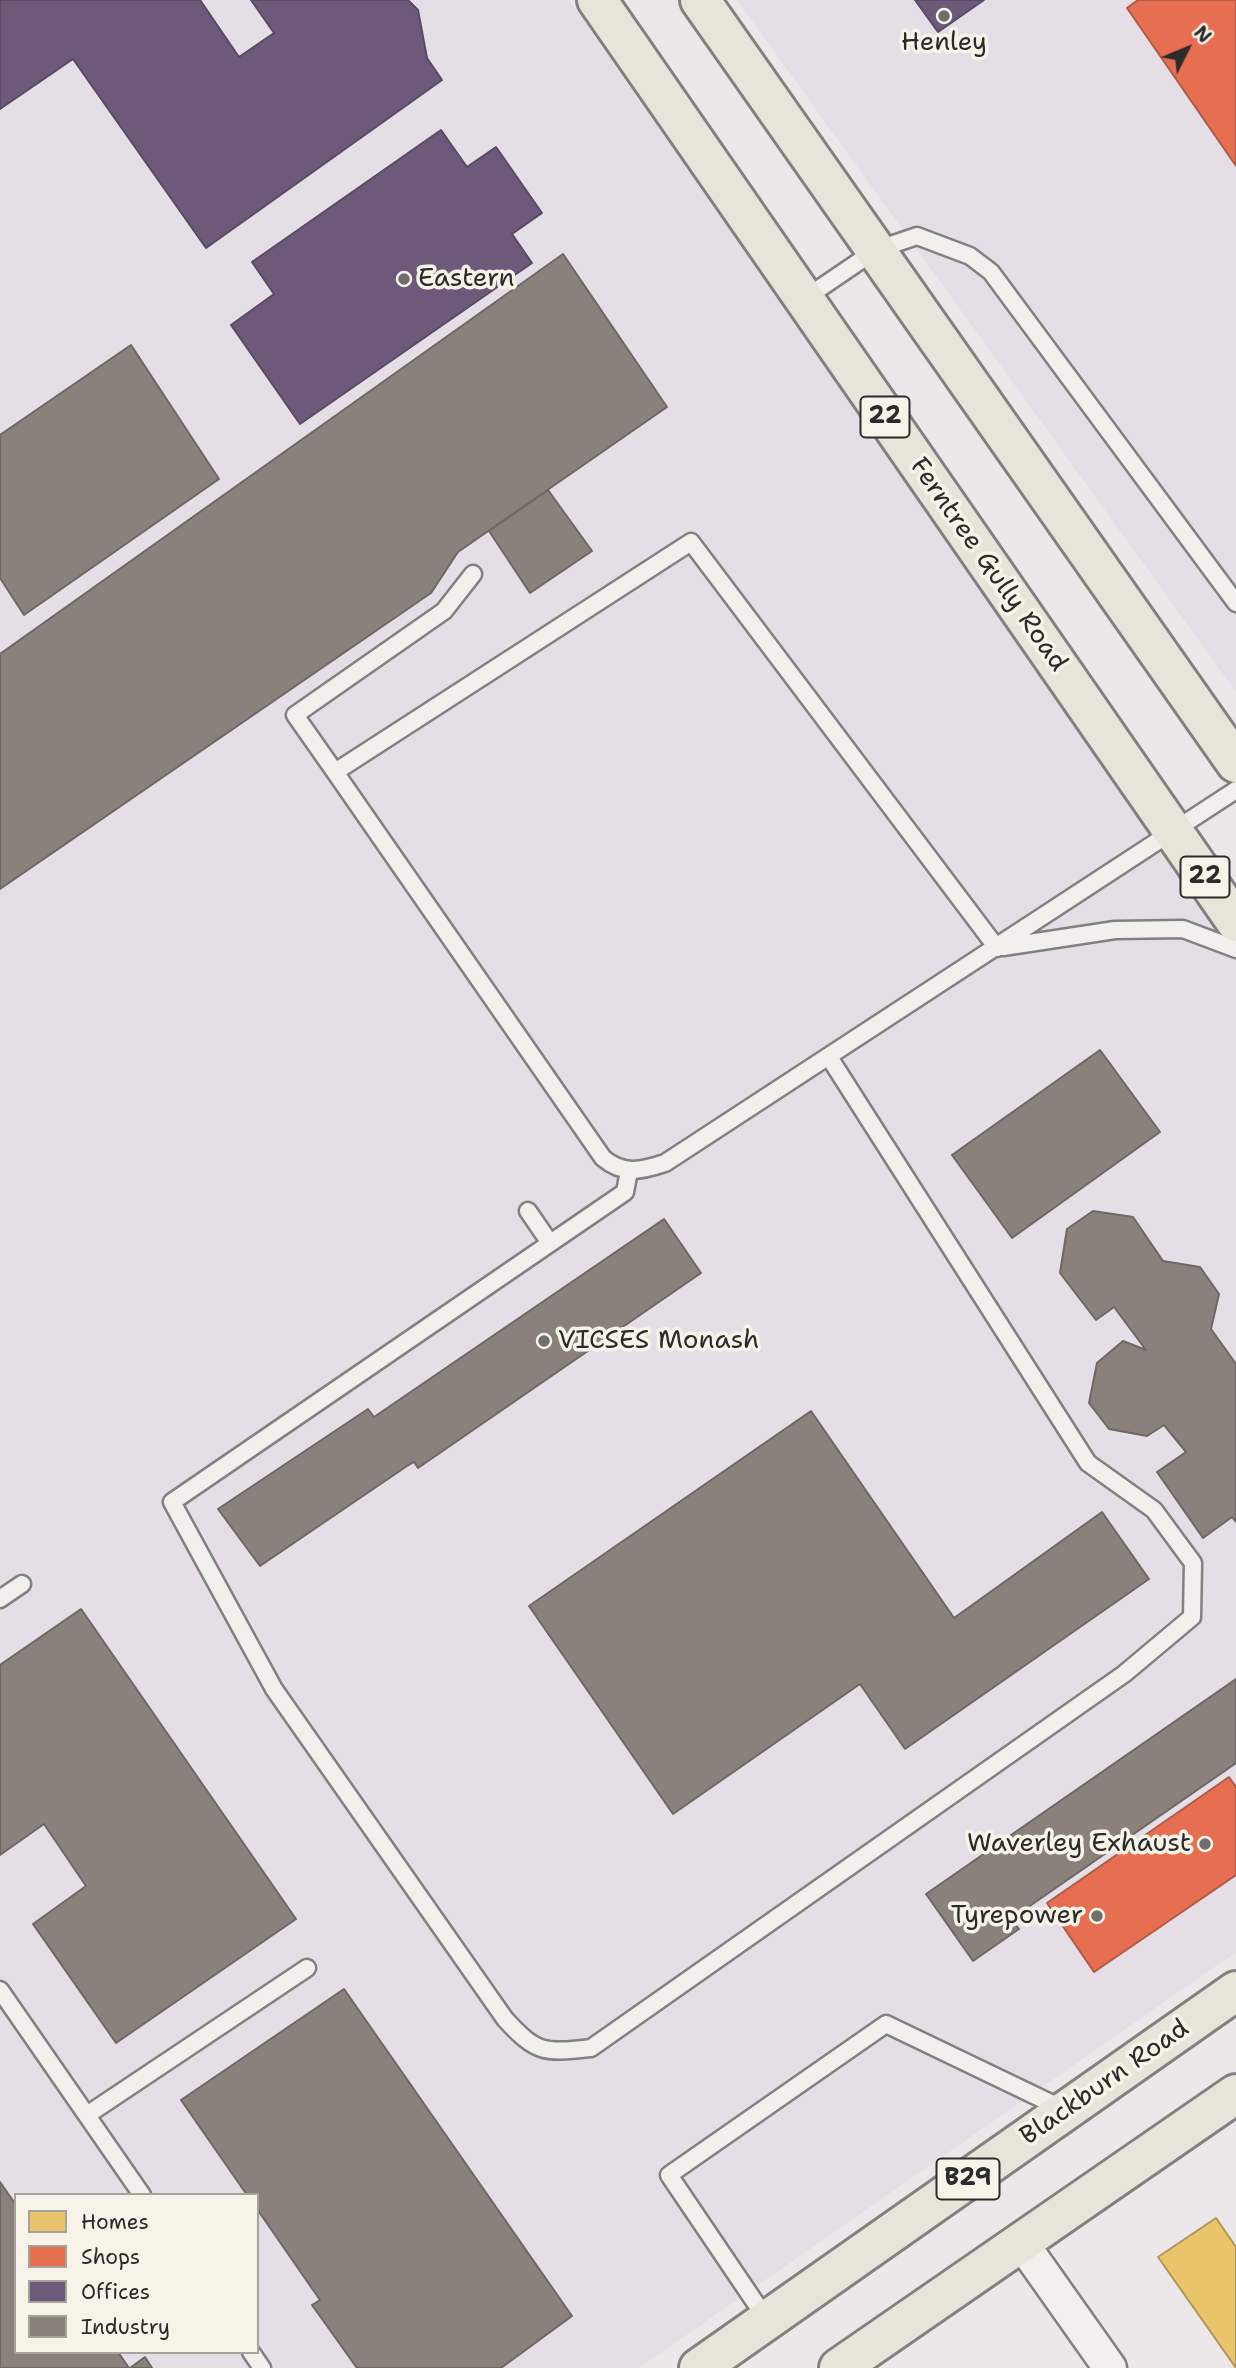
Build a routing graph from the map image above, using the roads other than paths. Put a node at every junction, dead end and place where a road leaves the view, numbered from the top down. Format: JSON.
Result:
{"nodes":[{"id":1,"x":597,"y":0,"type":"edge"},
{"id":2,"x":700,"y":0,"type":"edge"},
{"id":3,"x":876,"y":250,"type":"junction"},
{"id":4,"x":804,"y":299,"type":"junction"},
{"id":5,"x":473,"y":574,"type":"dead end"},
{"id":6,"x":1236,"y":603,"type":"edge"},
{"id":7,"x":1236,"y":763,"type":"edge"},
{"id":8,"x":335,"y":772,"type":"junction"},
{"id":9,"x":1236,"y":790,"type":"edge"},
{"id":10,"x":1174,"y":833,"type":"junction"},
{"id":11,"x":1236,"y":922,"type":"edge"},
{"id":12,"x":997,"y":948,"type":"junction"},
{"id":13,"x":1236,"y":949,"type":"edge"},
{"id":14,"x":829,"y":1057,"type":"junction"},
{"id":15,"x":629,"y":1171,"type":"junction"},
{"id":16,"x":528,"y":1212,"type":"dead end"},
{"id":17,"x":550,"y":1243,"type":"junction"},
{"id":18,"x":22,"y":1584,"type":"dead end"},
{"id":19,"x":0,"y":1599,"type":"edge"},
{"id":20,"x":307,"y":1968,"type":"dead end"},
{"id":21,"x":0,"y":1990,"type":"edge"},
{"id":22,"x":1236,"y":1991,"type":"edge"},
{"id":23,"x":1236,"y":2094,"type":"edge"},
{"id":24,"x":1066,"y":2110,"type":"junction"},
{"id":25,"x":87,"y":2115,"type":"junction"},
{"id":26,"x":141,"y":2193,"type":"edge"},
{"id":27,"x":1021,"y":2242,"type":"junction"},
{"id":28,"x":767,"y":2320,"type":"junction"},
{"id":29,"x":699,"y":2368,"type":"edge"},
{"id":30,"x":839,"y":2368,"type":"edge"},
{"id":31,"x":1110,"y":2368,"type":"edge"}],
"edges":[{"from":1,"to":4,"type":"main road","name":"Ferntree Gully Road","number":"22"},
{"from":2,"to":3,"type":"main road"},
{"from":3,"to":4,"type":"lane"},
{"from":3,"to":6,"type":"lane"},
{"from":3,"to":7,"type":"main road"},
{"from":4,"to":10,"type":"main road","name":"Ferntree Gully Road","number":"22"},
{"from":5,"to":8,"type":"lane"},
{"from":8,"to":12,"type":"lane"},
{"from":8,"to":15,"type":"lane"},
{"from":9,"to":10,"type":"lane"},
{"from":10,"to":11,"type":"main road","name":"Ferntree Gully Road","number":"22"},
{"from":10,"to":12,"type":"lane"},
{"from":12,"to":13,"type":"lane"},
{"from":12,"to":14,"type":"lane"},
{"from":14,"to":15,"type":"lane"},
{"from":14,"to":17,"type":"lane"},
{"from":15,"to":17,"type":"lane"},
{"from":16,"to":17,"type":"lane"},
{"from":18,"to":19,"type":"lane"},
{"from":20,"to":25,"type":"lane"},
{"from":21,"to":25,"type":"lane"},
{"from":22,"to":24,"type":"main road","name":"Blackburn Road","number":"B29"},
{"from":23,"to":27,"type":"main road"},
{"from":24,"to":28,"type":"main road","name":"Blackburn Road","number":"B29"},
{"from":24,"to":28,"type":"lane"},
{"from":25,"to":26,"type":"lane"},
{"from":27,"to":30,"type":"main road"},
{"from":27,"to":31,"type":"street"},
{"from":28,"to":29,"type":"main road","name":"Blackburn Road","number":"B29"}]}
